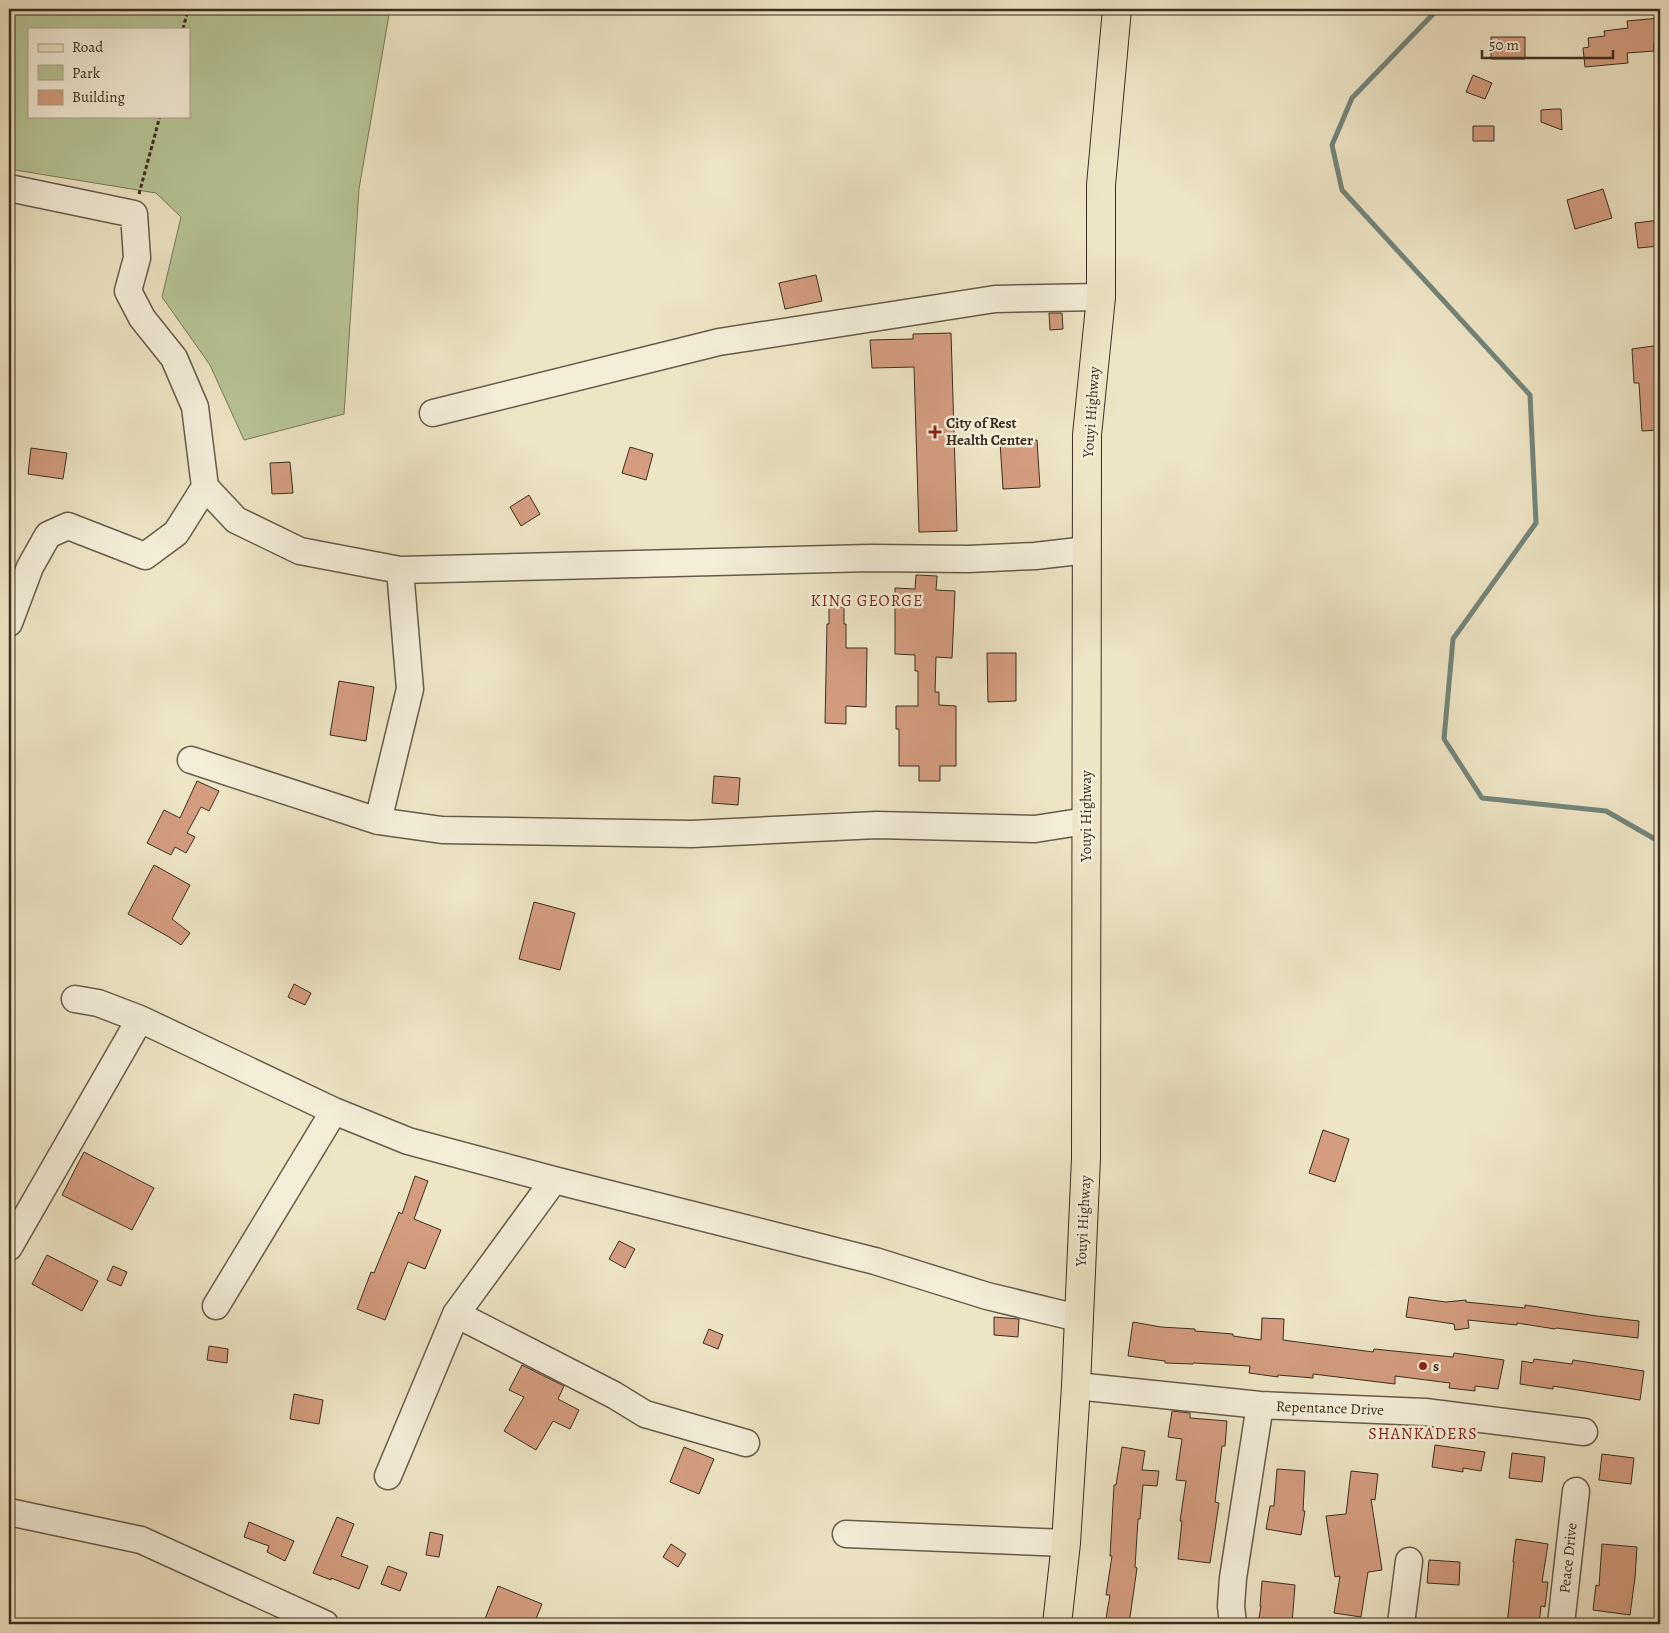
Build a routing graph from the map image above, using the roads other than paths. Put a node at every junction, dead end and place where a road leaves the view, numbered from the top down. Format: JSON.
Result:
{"nodes":[{"id":1,"x":1117,"y":9,"type":"edge"},
{"id":2,"x":9,"y":188,"type":"edge"},
{"id":3,"x":1101,"y":297,"type":"junction"},
{"id":4,"x":433,"y":413,"type":"dead end"},
{"id":5,"x":205,"y":487,"type":"junction"},
{"id":6,"x":1087,"y":550,"type":"junction"},
{"id":7,"x":400,"y":570,"type":"junction"},
{"id":8,"x":9,"y":623,"type":"edge"},
{"id":9,"x":191,"y":760,"type":"dead end"},
{"id":10,"x":1086,"y":821,"type":"junction"},
{"id":11,"x":378,"y":822,"type":"junction"},
{"id":12,"x":74,"y":999,"type":"dead end"},
{"id":13,"x":140,"y":1019,"type":"junction"},
{"id":14,"x":334,"y":1111,"type":"junction"},
{"id":15,"x":554,"y":1180,"type":"junction"},
{"id":16,"x":9,"y":1247,"type":"edge"},
{"id":17,"x":216,"y":1306,"type":"dead end"},
{"id":18,"x":456,"y":1314,"type":"junction"},
{"id":19,"x":1078,"y":1318,"type":"junction"},
{"id":20,"x":1076,"y":1386,"type":"junction"},
{"id":21,"x":1260,"y":1405,"type":"junction"},
{"id":22,"x":1584,"y":1432,"type":"dead end"},
{"id":23,"x":746,"y":1443,"type":"dead end"},
{"id":24,"x":388,"y":1476,"type":"dead end"},
{"id":25,"x":1576,"y":1491,"type":"dead end"},
{"id":26,"x":9,"y":1512,"type":"edge"},
{"id":27,"x":846,"y":1534,"type":"dead end"},
{"id":28,"x":1066,"y":1543,"type":"junction"},
{"id":29,"x":1409,"y":1561,"type":"dead end"},
{"id":30,"x":325,"y":1624,"type":"edge"},
{"id":31,"x":1057,"y":1624,"type":"edge"},
{"id":32,"x":1233,"y":1624,"type":"edge"},
{"id":33,"x":1401,"y":1624,"type":"edge"},
{"id":34,"x":1561,"y":1624,"type":"edge"}],
"edges":[{"from":1,"to":3,"type":"main road","name":"Youyi Highway"},
{"from":2,"to":5,"type":"street"},
{"from":3,"to":4,"type":"street"},
{"from":3,"to":6,"type":"main road","name":"Youyi Highway"},
{"from":5,"to":7,"type":"street"},
{"from":5,"to":8,"type":"street"},
{"from":6,"to":7,"type":"street"},
{"from":6,"to":10,"type":"main road","name":"Youyi Highway"},
{"from":7,"to":11,"type":"street"},
{"from":9,"to":11,"type":"street"},
{"from":10,"to":11,"type":"street"},
{"from":10,"to":19,"type":"main road","name":"Youyi Highway"},
{"from":12,"to":13,"type":"street"},
{"from":13,"to":14,"type":"street"},
{"from":13,"to":16,"type":"street"},
{"from":14,"to":15,"type":"street"},
{"from":14,"to":17,"type":"street"},
{"from":15,"to":18,"type":"street"},
{"from":15,"to":19,"type":"street"},
{"from":18,"to":23,"type":"street"},
{"from":18,"to":24,"type":"street"},
{"from":19,"to":20,"type":"main road","name":"Youyi Highway"},
{"from":20,"to":21,"type":"street","name":"Repentance Drive"},
{"from":20,"to":28,"type":"main road","name":"Youyi Highway"},
{"from":21,"to":22,"type":"street","name":"Repentance Drive"},
{"from":21,"to":32,"type":"street"},
{"from":25,"to":34,"type":"street","name":"Peace Drive"},
{"from":26,"to":30,"type":"street"},
{"from":27,"to":28,"type":"street"},
{"from":28,"to":31,"type":"main road","name":"Youyi Highway"},
{"from":29,"to":33,"type":"street"}]}
